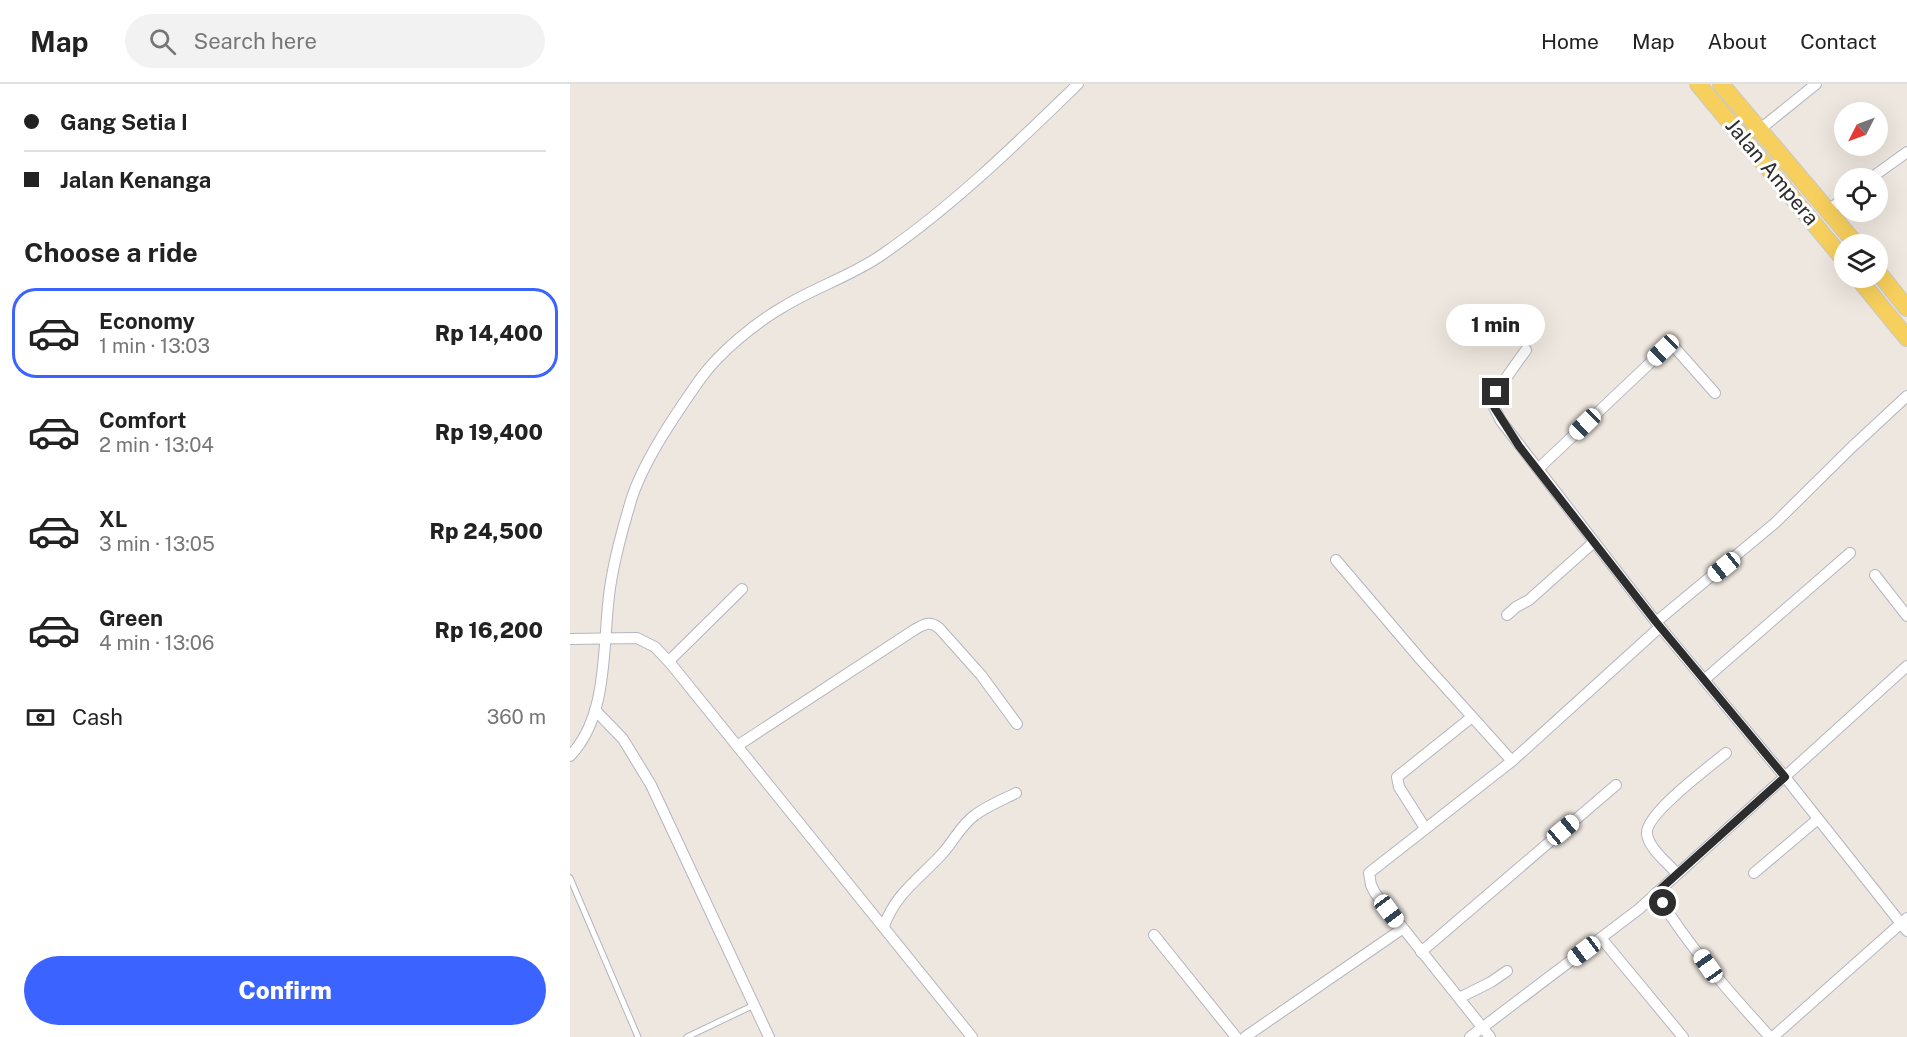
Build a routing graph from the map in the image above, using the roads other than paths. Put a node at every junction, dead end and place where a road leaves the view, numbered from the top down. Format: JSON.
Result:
{"nodes":[{"id":1,"x":1078,"y":84,"type":"edge"},
{"id":2,"x":1698,"y":84,"type":"edge"},
{"id":3,"x":1721,"y":84,"type":"edge"},
{"id":4,"x":1816,"y":84,"type":"edge"},
{"id":5,"x":1759,"y":130,"type":"junction"},
{"id":6,"x":1907,"y":152,"type":"edge"},
{"id":7,"x":1885,"y":168,"type":"edge"},
{"id":8,"x":1834,"y":206,"type":"edge"},
{"id":9,"x":1828,"y":210,"type":"junction"},
{"id":10,"x":1840,"y":225,"type":"junction"},
{"id":11,"x":1848,"y":234,"type":"edge"},
{"id":12,"x":1826,"y":237,"type":"junction"},
{"id":13,"x":1834,"y":247,"type":"edge"},
{"id":14,"x":1888,"y":284,"type":"edge"},
{"id":15,"x":1866,"y":288,"type":"edge"},
{"id":16,"x":1907,"y":308,"type":"edge"},
{"id":17,"x":1907,"y":338,"type":"edge"},
{"id":18,"x":1526,"y":350,"type":"dead end"},
{"id":19,"x":1715,"y":393,"type":"dead end"},
{"id":20,"x":1907,"y":396,"type":"edge"},
{"id":21,"x":1538,"y":469,"type":"junction"},
{"id":22,"x":1594,"y":542,"type":"junction"},
{"id":23,"x":1850,"y":553,"type":"dead end"},
{"id":24,"x":1336,"y":560,"type":"dead end"},
{"id":25,"x":1875,"y":575,"type":"dead end"},
{"id":26,"x":742,"y":589,"type":"dead end"},
{"id":27,"x":1507,"y":615,"type":"dead end"},
{"id":28,"x":1907,"y":616,"type":"edge"},
{"id":29,"x":1658,"y":625,"type":"junction"},
{"id":30,"x":570,"y":639,"type":"edge"},
{"id":31,"x":607,"y":640,"type":"junction"},
{"id":32,"x":669,"y":661,"type":"junction"},
{"id":33,"x":1907,"y":666,"type":"edge"},
{"id":34,"x":1704,"y":680,"type":"junction"},
{"id":35,"x":595,"y":710,"type":"junction"},
{"id":36,"x":1472,"y":717,"type":"junction"},
{"id":37,"x":1017,"y":724,"type":"dead end"},
{"id":38,"x":738,"y":746,"type":"junction"},
{"id":39,"x":1726,"y":753,"type":"dead end"},
{"id":40,"x":570,"y":756,"type":"edge"},
{"id":41,"x":1512,"y":761,"type":"junction"},
{"id":42,"x":1785,"y":777,"type":"junction"},
{"id":43,"x":1616,"y":785,"type":"dead end"},
{"id":44,"x":1016,"y":793,"type":"dead end"},
{"id":45,"x":1818,"y":819,"type":"junction"},
{"id":46,"x":1425,"y":828,"type":"junction"},
{"id":47,"x":1754,"y":873,"type":"dead end"},
{"id":48,"x":1677,"y":874,"type":"junction"},
{"id":49,"x":570,"y":879,"type":"edge"},
{"id":50,"x":1656,"y":893,"type":"junction"},
{"id":51,"x":1905,"y":924,"type":"edge"},
{"id":52,"x":884,"y":926,"type":"junction"},
{"id":53,"x":1402,"y":929,"type":"junction"},
{"id":54,"x":1154,"y":934,"type":"dead end"},
{"id":55,"x":1601,"y":938,"type":"junction"},
{"id":56,"x":1421,"y":952,"type":"junction"},
{"id":57,"x":1507,"y":971,"type":"dead end"},
{"id":58,"x":1459,"y":998,"type":"junction"},
{"id":59,"x":754,"y":1005,"type":"junction"},
{"id":60,"x":1482,"y":1028,"type":"junction"},
{"id":61,"x":638,"y":1037,"type":"edge"},
{"id":62,"x":687,"y":1037,"type":"edge"},
{"id":63,"x":769,"y":1037,"type":"edge"},
{"id":64,"x":972,"y":1037,"type":"edge"},
{"id":65,"x":1235,"y":1037,"type":"edge"},
{"id":66,"x":1245,"y":1037,"type":"edge"},
{"id":67,"x":1470,"y":1037,"type":"edge"},
{"id":68,"x":1490,"y":1037,"type":"edge"},
{"id":69,"x":1683,"y":1037,"type":"edge"},
{"id":70,"x":1772,"y":1037,"type":"edge"}],
"edges":[{"from":1,"to":31,"type":"street"},
{"from":2,"to":12,"type":"main road","name":"Jalan Ampera"},
{"from":3,"to":5,"type":"main road","name":"Jalan Ampera"},
{"from":4,"to":5,"type":"street"},
{"from":5,"to":9,"type":"main road","name":"Jalan Ampera"},
{"from":6,"to":7,"type":"street"},
{"from":8,"to":9,"type":"street"},
{"from":9,"to":10,"type":"main road","name":"Jalan Ampera"},
{"from":10,"to":11,"type":"main road","name":"Jalan Ampera"},
{"from":10,"to":12,"type":"main road"},
{"from":12,"to":13,"type":"main road","name":"Jalan Ampera"},
{"from":14,"to":16,"type":"main road"},
{"from":15,"to":17,"type":"main road"},
{"from":18,"to":21,"type":"street"},
{"from":19,"to":21,"type":"street"},
{"from":20,"to":29,"type":"street"},
{"from":21,"to":22,"type":"street"},
{"from":22,"to":27,"type":"street"},
{"from":22,"to":29,"type":"street"},
{"from":23,"to":34,"type":"street"},
{"from":24,"to":36,"type":"street"},
{"from":25,"to":28,"type":"street"},
{"from":26,"to":32,"type":"street"},
{"from":29,"to":34,"type":"street"},
{"from":29,"to":41,"type":"street"},
{"from":30,"to":31,"type":"street"},
{"from":31,"to":32,"type":"street"},
{"from":31,"to":35,"type":"street"},
{"from":32,"to":38,"type":"street"},
{"from":33,"to":42,"type":"street"},
{"from":34,"to":42,"type":"street"},
{"from":35,"to":40,"type":"street"},
{"from":35,"to":59,"type":"street"},
{"from":36,"to":41,"type":"street"},
{"from":36,"to":46,"type":"street"},
{"from":37,"to":38,"type":"street"},
{"from":38,"to":52,"type":"street"},
{"from":39,"to":48,"type":"street"},
{"from":41,"to":46,"type":"street"},
{"from":42,"to":45,"type":"street"},
{"from":42,"to":48,"type":"street"},
{"from":43,"to":56,"type":"street"},
{"from":44,"to":52,"type":"street"},
{"from":45,"to":47,"type":"street"},
{"from":45,"to":51,"type":"street"},
{"from":46,"to":53,"type":"street"},
{"from":48,"to":50,"type":"street"},
{"from":49,"to":61,"type":"lane"},
{"from":50,"to":55,"type":"street"},
{"from":50,"to":70,"type":"street"},
{"from":51,"to":70,"type":"street"},
{"from":52,"to":64,"type":"street"},
{"from":53,"to":56,"type":"street"},
{"from":53,"to":66,"type":"street"},
{"from":54,"to":65,"type":"street"},
{"from":55,"to":60,"type":"street"},
{"from":55,"to":69,"type":"street"},
{"from":56,"to":58,"type":"street"},
{"from":57,"to":58,"type":"street"},
{"from":58,"to":60,"type":"street"},
{"from":59,"to":62,"type":"lane"},
{"from":59,"to":63,"type":"street"},
{"from":60,"to":67,"type":"street"},
{"from":60,"to":68,"type":"street"}]}
